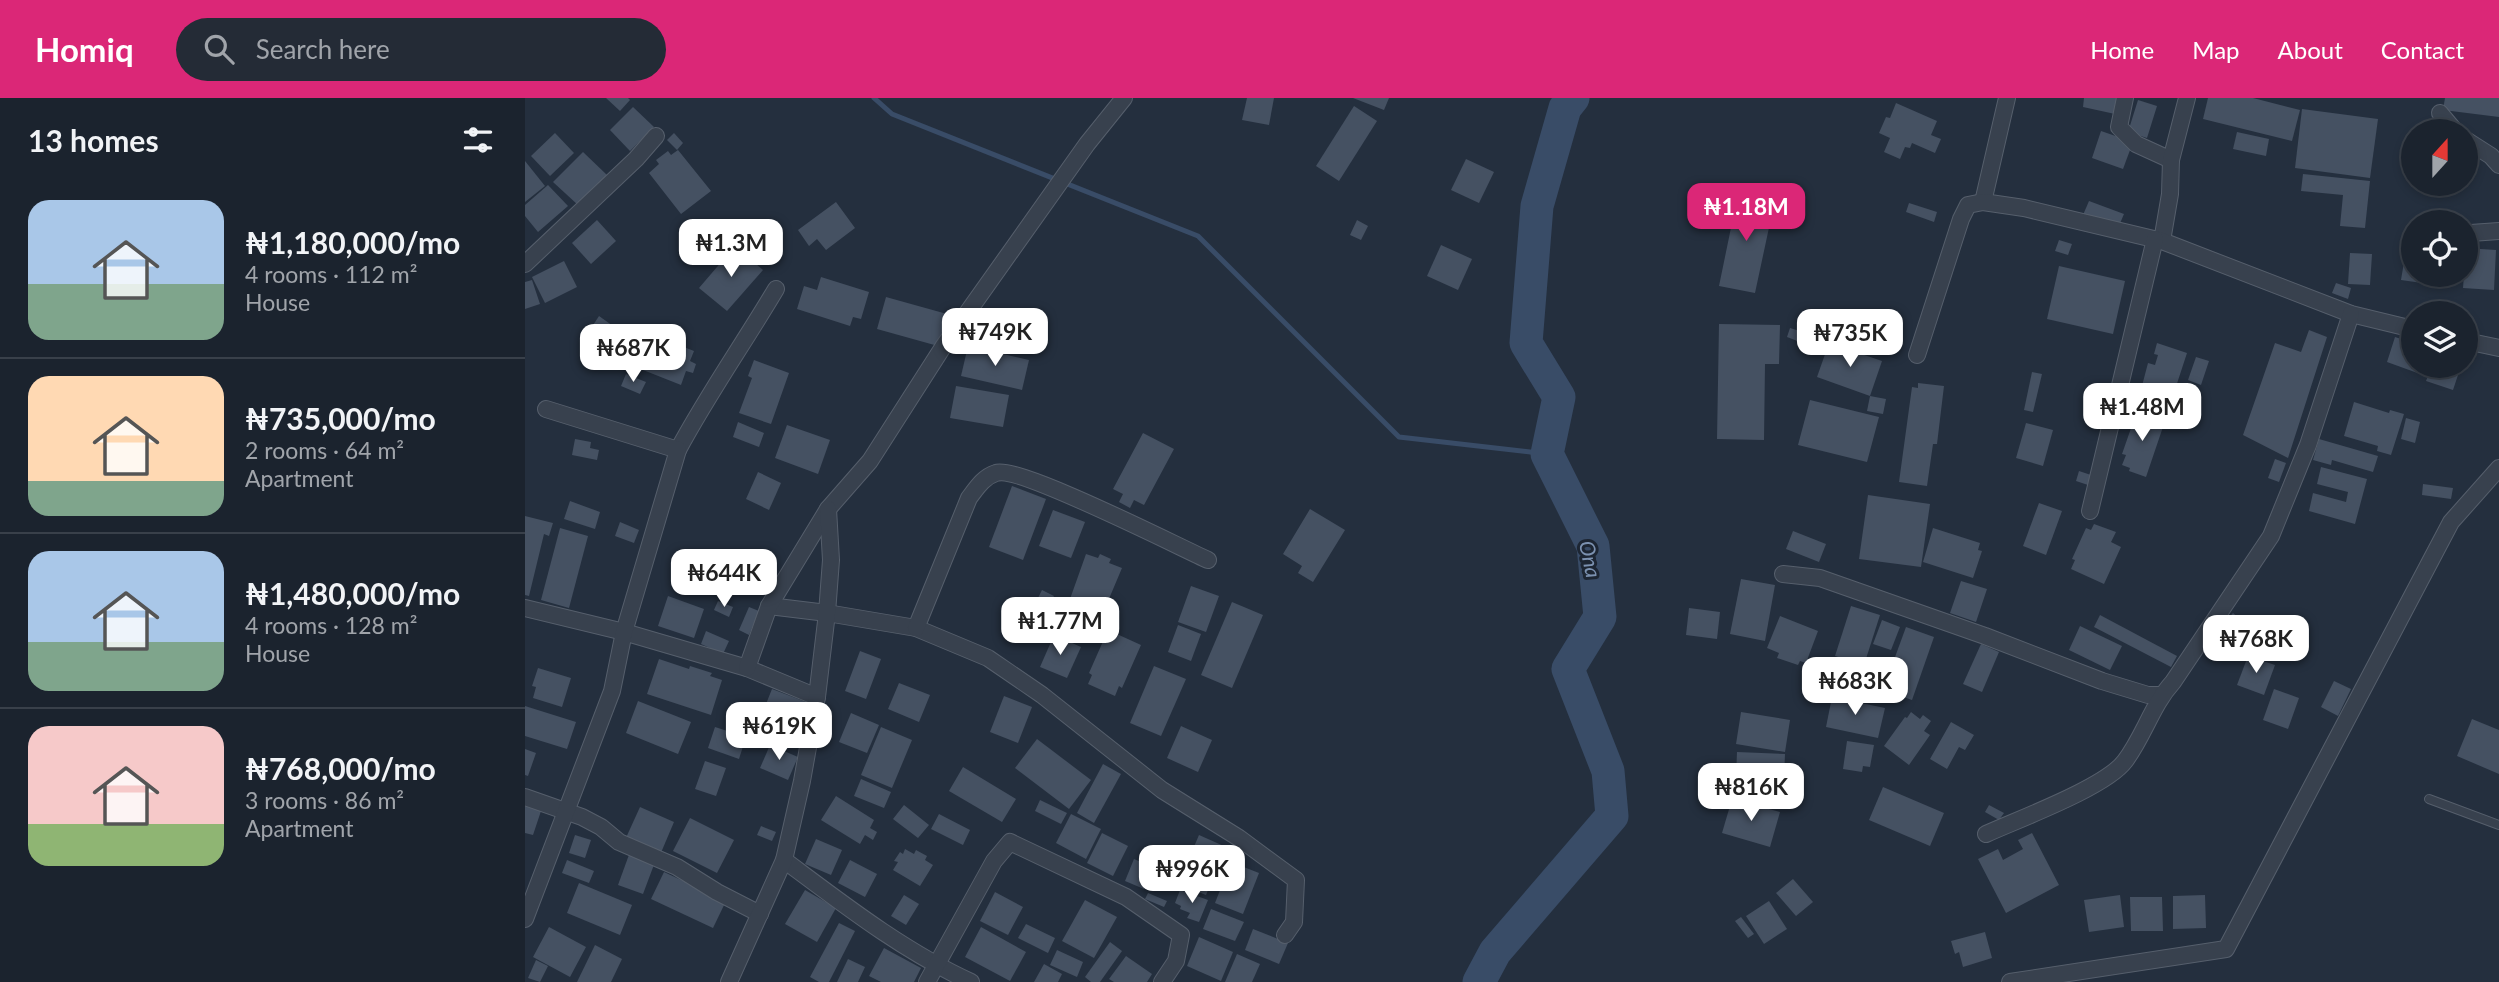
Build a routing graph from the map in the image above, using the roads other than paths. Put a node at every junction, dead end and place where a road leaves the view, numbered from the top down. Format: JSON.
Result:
{"nodes":[{"id":1,"x":1124,"y":98,"type":"edge"},
{"id":2,"x":2007,"y":98,"type":"edge"},
{"id":3,"x":2125,"y":98,"type":"edge"},
{"id":4,"x":2187,"y":98,"type":"edge"},
{"id":5,"x":2440,"y":113,"type":"dead end"},
{"id":6,"x":2445,"y":119,"type":"edge"},
{"id":7,"x":656,"y":136,"type":"dead end"},
{"id":8,"x":2478,"y":148,"type":"edge"},
{"id":9,"x":2171,"y":160,"type":"junction"},
{"id":10,"x":2499,"y":165,"type":"edge"},
{"id":11,"x":1983,"y":202,"type":"junction"},
{"id":12,"x":2499,"y":231,"type":"edge"},
{"id":13,"x":2478,"y":232,"type":"edge"},
{"id":14,"x":2159,"y":240,"type":"junction"},
{"id":15,"x":525,"y":264,"type":"edge"},
{"id":16,"x":776,"y":289,"type":"dead end"},
{"id":17,"x":2351,"y":314,"type":"junction"},
{"id":18,"x":2401,"y":326,"type":"edge"},
{"id":19,"x":2478,"y":344,"type":"edge"},
{"id":20,"x":2499,"y":348,"type":"edge"},
{"id":21,"x":1917,"y":355,"type":"dead end"},
{"id":22,"x":546,"y":409,"type":"dead end"},
{"id":23,"x":678,"y":450,"type":"junction"},
{"id":24,"x":2499,"y":468,"type":"edge"},
{"id":25,"x":828,"y":509,"type":"junction"},
{"id":26,"x":2090,"y":511,"type":"dead end"},
{"id":27,"x":1208,"y":560,"type":"dead end"},
{"id":28,"x":1783,"y":574,"type":"dead end"},
{"id":29,"x":769,"y":607,"type":"junction"},
{"id":30,"x":525,"y":608,"type":"edge"},
{"id":31,"x":827,"y":613,"type":"junction"},
{"id":32,"x":916,"y":628,"type":"junction"},
{"id":33,"x":624,"y":632,"type":"junction"},
{"id":34,"x":747,"y":668,"type":"junction"},
{"id":35,"x":2161,"y":695,"type":"junction"},
{"id":36,"x":817,"y":697,"type":"junction"},
{"id":37,"x":525,"y":797,"type":"edge"},
{"id":38,"x":2429,"y":799,"type":"dead end"},
{"id":39,"x":566,"y":811,"type":"junction"},
{"id":40,"x":2499,"y":825,"type":"edge"},
{"id":41,"x":1986,"y":834,"type":"dead end"},
{"id":42,"x":784,"y":860,"type":"junction"},
{"id":43,"x":529,"y":900,"type":"edge"},
{"id":44,"x":760,"y":914,"type":"junction"},
{"id":45,"x":525,"y":919,"type":"edge"},
{"id":46,"x":1285,"y":935,"type":"dead end"},
{"id":47,"x":936,"y":966,"type":"junction"},
{"id":48,"x":729,"y":982,"type":"edge"},
{"id":49,"x":927,"y":982,"type":"edge"},
{"id":50,"x":971,"y":982,"type":"edge"},
{"id":51,"x":1162,"y":982,"type":"edge"},
{"id":52,"x":2010,"y":982,"type":"edge"}],
"edges":[{"from":1,"to":25,"type":"street"},
{"from":2,"to":11,"type":"street"},
{"from":3,"to":9,"type":"street"},
{"from":4,"to":9,"type":"street"},
{"from":5,"to":6,"type":"street"},
{"from":7,"to":15,"type":"street"},
{"from":8,"to":10,"type":"street"},
{"from":9,"to":14,"type":"street"},
{"from":11,"to":14,"type":"street"},
{"from":11,"to":21,"type":"street"},
{"from":12,"to":13,"type":"street"},
{"from":14,"to":17,"type":"street"},
{"from":14,"to":26,"type":"street"},
{"from":16,"to":23,"type":"street"},
{"from":17,"to":18,"type":"street"},
{"from":17,"to":35,"type":"street"},
{"from":19,"to":20,"type":"street"},
{"from":22,"to":23,"type":"street"},
{"from":23,"to":33,"type":"street"},
{"from":24,"to":52,"type":"street"},
{"from":25,"to":29,"type":"street"},
{"from":25,"to":31,"type":"street"},
{"from":27,"to":32,"type":"street"},
{"from":28,"to":35,"type":"street"},
{"from":29,"to":31,"type":"street"},
{"from":29,"to":34,"type":"street"},
{"from":30,"to":33,"type":"street"},
{"from":31,"to":32,"type":"street"},
{"from":31,"to":36,"type":"street"},
{"from":32,"to":46,"type":"street"},
{"from":33,"to":34,"type":"street"},
{"from":33,"to":39,"type":"street"},
{"from":34,"to":36,"type":"street"},
{"from":35,"to":41,"type":"street"},
{"from":36,"to":42,"type":"street"},
{"from":37,"to":39,"type":"street"},
{"from":38,"to":40,"type":"lane"},
{"from":39,"to":43,"type":"street"},
{"from":39,"to":44,"type":"street"},
{"from":42,"to":44,"type":"street"},
{"from":42,"to":47,"type":"street"},
{"from":43,"to":45,"type":"street"},
{"from":44,"to":48,"type":"street"},
{"from":47,"to":49,"type":"street"},
{"from":47,"to":50,"type":"street"},
{"from":47,"to":51,"type":"street"}]}
